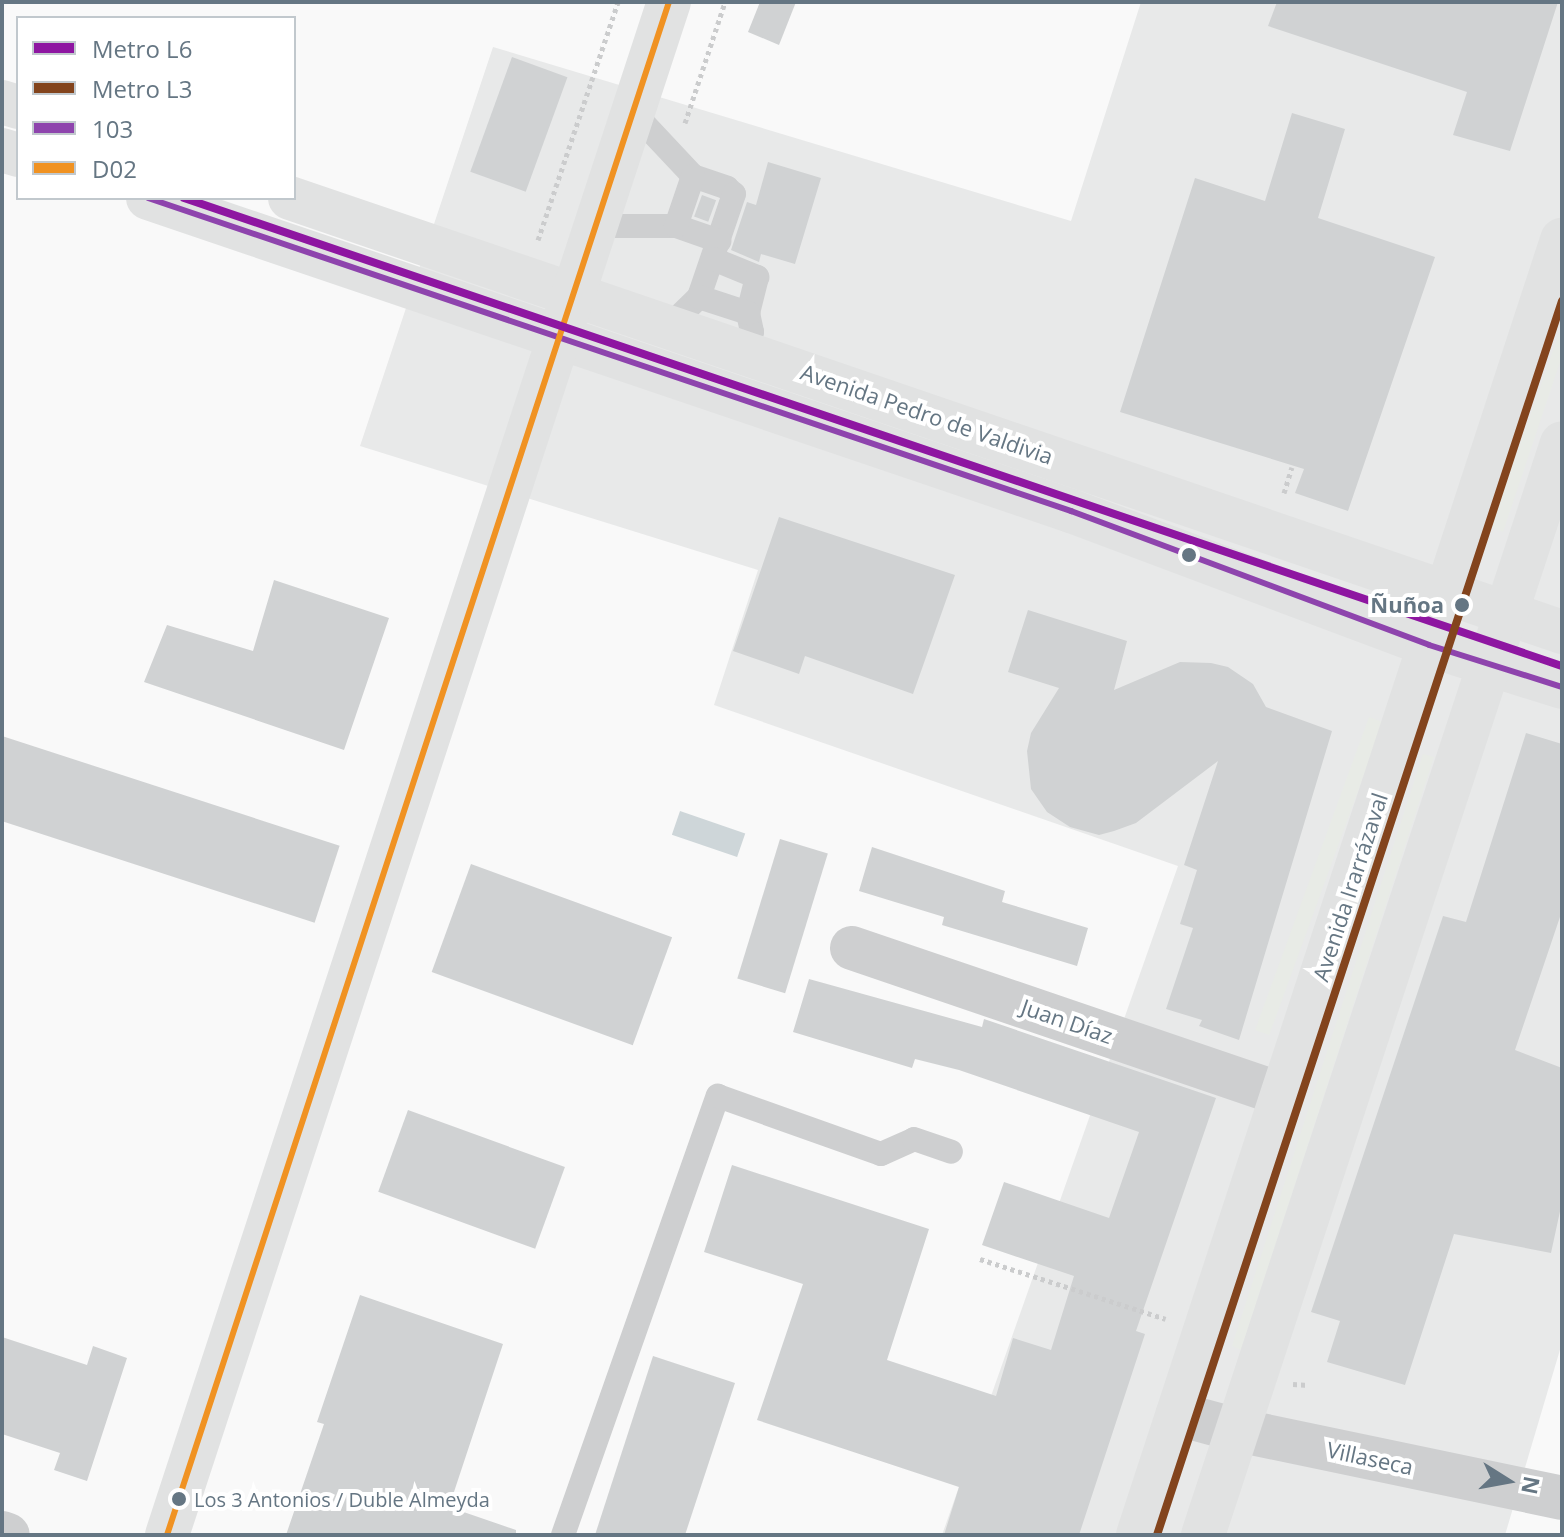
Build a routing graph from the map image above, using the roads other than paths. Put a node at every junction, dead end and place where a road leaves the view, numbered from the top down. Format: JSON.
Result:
{"nodes":[{"id":1,"x":669,"y":2,"type":"edge"},
{"id":2,"x":633,"y":112,"type":"junction"},
{"id":3,"x":693,"y":176,"type":"junction"},
{"id":4,"x":154,"y":200,"type":"edge"},
{"id":5,"x":296,"y":200,"type":"edge"},
{"id":6,"x":594,"y":226,"type":"junction"},
{"id":7,"x":676,"y":226,"type":"junction"},
{"id":8,"x":1562,"y":240,"type":"edge"},
{"id":9,"x":716,"y":250,"type":"junction"},
{"id":10,"x":573,"y":291,"type":"junction"},
{"id":11,"x":684,"y":311,"type":"junction"},
{"id":12,"x":747,"y":333,"type":"junction"},
{"id":13,"x":559,"y":335,"type":"junction"},
{"id":14,"x":1562,"y":443,"type":"edge"},
{"id":15,"x":1446,"y":592,"type":"junction"},
{"id":16,"x":1506,"y":612,"type":"junction"},
{"id":17,"x":1562,"y":632,"type":"edge"},
{"id":18,"x":1429,"y":645,"type":"junction"},
{"id":19,"x":1488,"y":666,"type":"junction"},
{"id":20,"x":1562,"y":687,"type":"edge"},
{"id":21,"x":852,"y":948,"type":"dead end"},
{"id":22,"x":1282,"y":1094,"type":"junction"},
{"id":23,"x":951,"y":1152,"type":"dead end"},
{"id":24,"x":1178,"y":1414,"type":"junction"},
{"id":25,"x":1237,"y":1430,"type":"junction"},
{"id":26,"x":1562,"y":1498,"type":"edge"},
{"id":27,"x":2,"y":1533,"type":"edge"},
{"id":28,"x":8,"y":1535,"type":"edge"},
{"id":29,"x":167,"y":1535,"type":"edge"},
{"id":30,"x":563,"y":1535,"type":"edge"},
{"id":31,"x":1138,"y":1535,"type":"edge"},
{"id":32,"x":1203,"y":1535,"type":"edge"}],
"edges":[{"from":1,"to":2,"type":"main road"},
{"from":2,"to":3,"type":"lane"},
{"from":2,"to":6,"type":"main road"},
{"from":3,"to":7,"type":"lane"},
{"from":3,"to":9,"type":"lane"},
{"from":4,"to":13,"type":"main road","name":"Avenida Pedro de Valdivia"},
{"from":5,"to":10,"type":"main road","name":"Avenida Pedro de Valdivia"},
{"from":6,"to":7,"type":"lane"},
{"from":6,"to":10,"type":"main road"},
{"from":7,"to":9,"type":"lane"},
{"from":8,"to":15,"type":"main road","name":"Avenida Irarrázaval"},
{"from":9,"to":11,"type":"lane"},
{"from":9,"to":12,"type":"lane"},
{"from":10,"to":11,"type":"main road","name":"Avenida Pedro de Valdivia"},
{"from":10,"to":13,"type":"main road"},
{"from":11,"to":12,"type":"main road","name":"Avenida Pedro de Valdivia"},
{"from":12,"to":15,"type":"main road","name":"Avenida Pedro de Valdivia"},
{"from":13,"to":18,"type":"main road","name":"Avenida Pedro de Valdivia"},
{"from":13,"to":29,"type":"main road"},
{"from":14,"to":16,"type":"main road"},
{"from":15,"to":16,"type":"main road","name":"Avenida Pedro de Valdivia"},
{"from":15,"to":18,"type":"main road","name":"Avenida Irarrázaval"},
{"from":16,"to":17,"type":"main road","name":"Avenida Pedro de Valdivia"},
{"from":16,"to":19,"type":"main road"},
{"from":18,"to":19,"type":"main road","name":"Avenida Pedro de Valdivia"},
{"from":18,"to":22,"type":"main road","name":"Avenida Irarrázaval"},
{"from":19,"to":20,"type":"main road","name":"Avenida Pedro de Valdivia"},
{"from":19,"to":25,"type":"main road"},
{"from":21,"to":22,"type":"street","name":"Juan Díaz"},
{"from":22,"to":24,"type":"main road","name":"Avenida Irarrázaval"},
{"from":23,"to":30,"type":"lane"},
{"from":24,"to":25,"type":"street","name":"Villaseca"},
{"from":24,"to":31,"type":"main road","name":"Avenida Irarrázaval"},
{"from":25,"to":26,"type":"street","name":"Villaseca"},
{"from":25,"to":32,"type":"main road"},
{"from":27,"to":28,"type":"street"}]}
